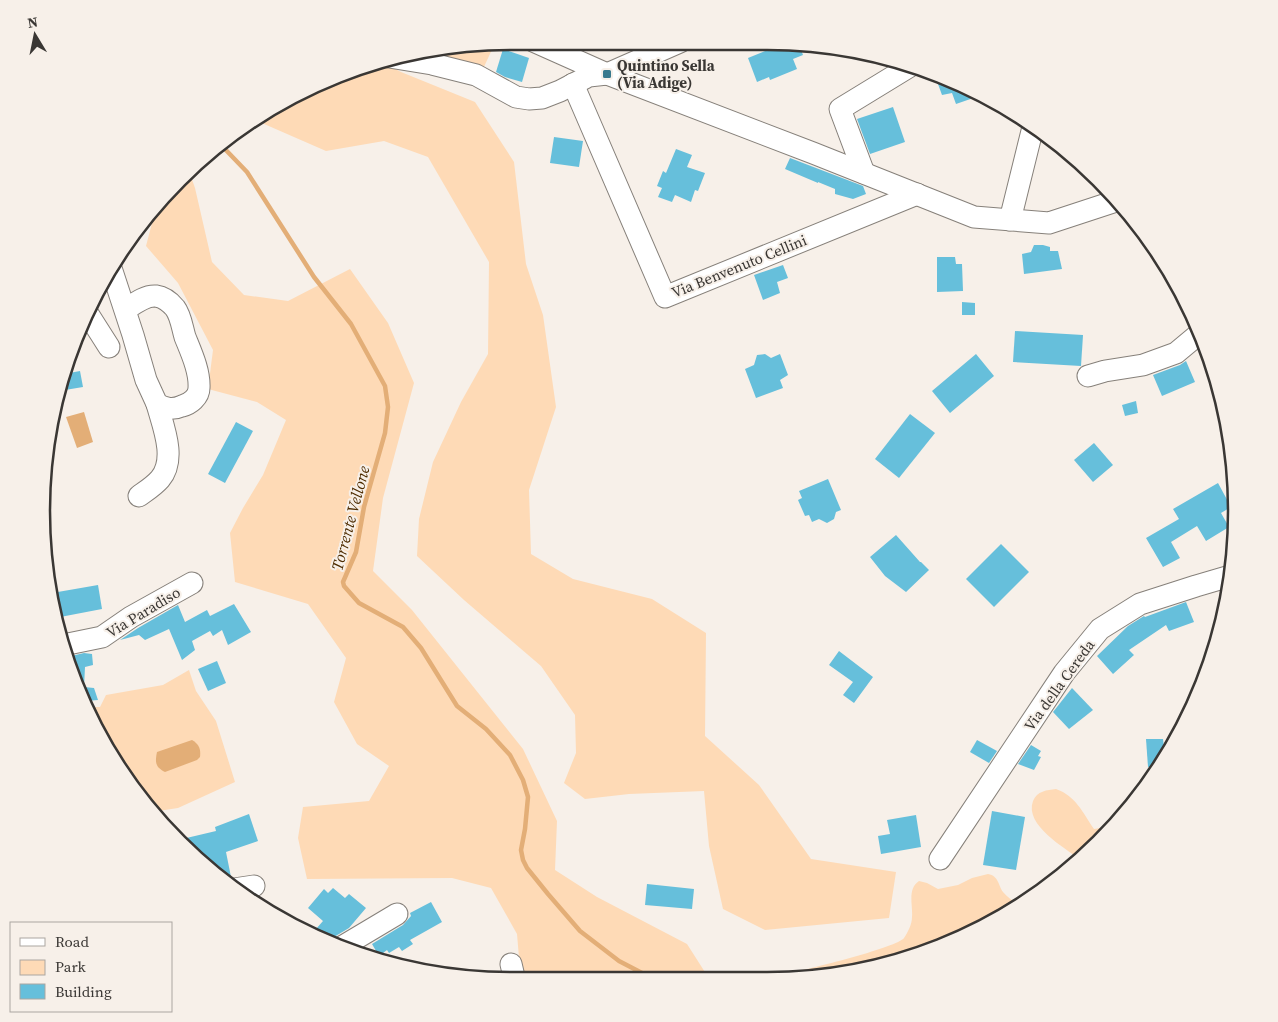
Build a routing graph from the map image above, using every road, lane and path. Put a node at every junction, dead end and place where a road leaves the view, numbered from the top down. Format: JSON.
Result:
{"nodes":[{"id":1,"x":553,"y":50,"type":"edge"},
{"id":2,"x":662,"y":50,"type":"edge"},
{"id":3,"x":413,"y":61,"type":"edge"},
{"id":4,"x":903,"y":71,"type":"edge"},
{"id":5,"x":606,"y":74,"type":"junction"},
{"id":6,"x":573,"y":84,"type":"junction"},
{"id":7,"x":1031,"y":134,"type":"edge"},
{"id":8,"x":864,"y":173,"type":"junction"},
{"id":9,"x":917,"y":194,"type":"junction"},
{"id":10,"x":1110,"y":203,"type":"edge"},
{"id":11,"x":1010,"y":220,"type":"junction"},
{"id":12,"x":113,"y":278,"type":"edge"},
{"id":13,"x":125,"y":310,"type":"junction"},
{"id":14,"x":92,"y":320,"type":"edge"},
{"id":15,"x":1194,"y":338,"type":"edge"},
{"id":16,"x":109,"y":347,"type":"dead end"},
{"id":17,"x":1088,"y":376,"type":"dead end"},
{"id":18,"x":157,"y":404,"type":"junction"},
{"id":19,"x":139,"y":496,"type":"dead end"},
{"id":20,"x":1223,"y":578,"type":"edge"},
{"id":21,"x":192,"y":583,"type":"dead end"},
{"id":22,"x":70,"y":643,"type":"edge"},
{"id":23,"x":940,"y":859,"type":"dead end"},
{"id":24,"x":397,"y":914,"type":"dead end"},
{"id":25,"x":349,"y":943,"type":"edge"}],
"edges":[{"from":1,"to":5,"type":"street"},
{"from":2,"to":5,"type":"street"},
{"from":3,"to":6,"type":"street"},
{"from":4,"to":8,"type":"street"},
{"from":5,"to":6,"type":"street"},
{"from":5,"to":8,"type":"street"},
{"from":6,"to":9,"type":"street","name":"Via Benvenuto Cellini"},
{"from":7,"to":11,"type":"street"},
{"from":8,"to":9,"type":"street"},
{"from":9,"to":11,"type":"street"},
{"from":10,"to":11,"type":"street"},
{"from":12,"to":13,"type":"street"},
{"from":13,"to":18,"type":"street"},
{"from":13,"to":18,"type":"street"},
{"from":14,"to":16,"type":"street"},
{"from":15,"to":17,"type":"street"},
{"from":18,"to":19,"type":"street"},
{"from":20,"to":23,"type":"street","name":"Via della Cereda"},
{"from":21,"to":22,"type":"street","name":"Via Paradiso"},
{"from":24,"to":25,"type":"street"}]}
